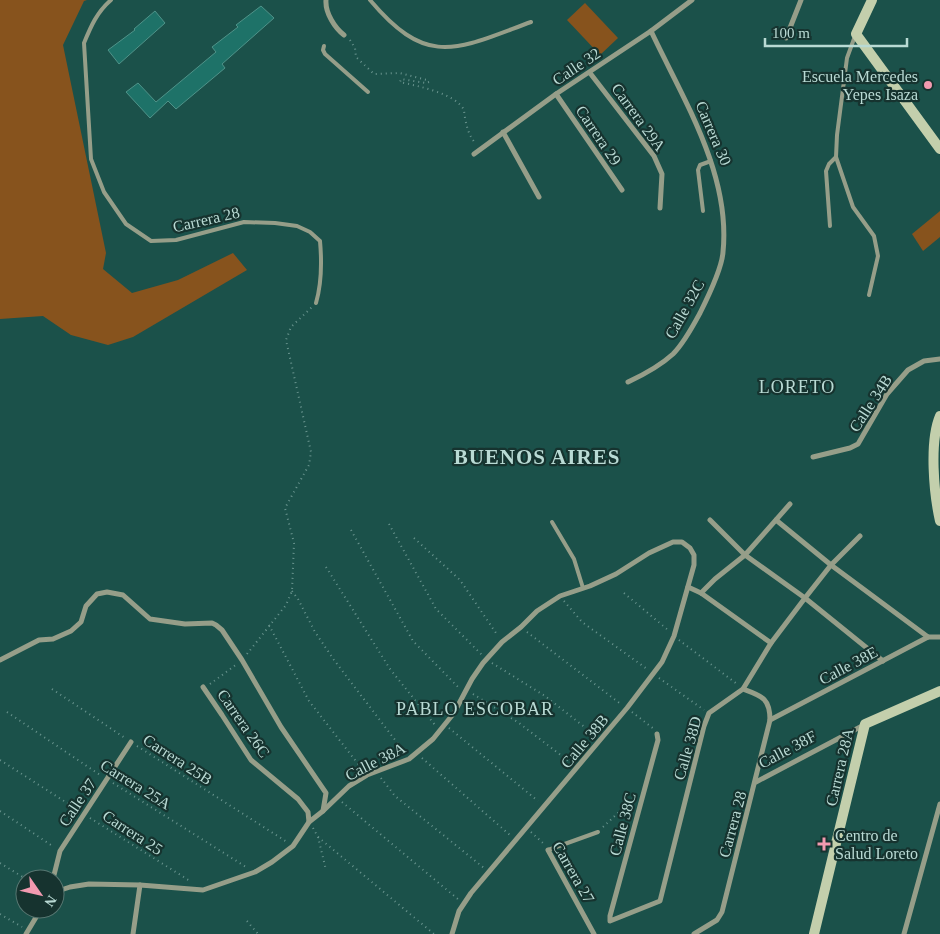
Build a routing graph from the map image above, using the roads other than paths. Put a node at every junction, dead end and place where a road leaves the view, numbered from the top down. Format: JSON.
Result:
{"nodes":[{"id":1,"x":111,"y":0,"type":"edge"},
{"id":2,"x":326,"y":0,"type":"edge"},
{"id":3,"x":370,"y":0,"type":"edge"},
{"id":4,"x":692,"y":0,"type":"edge"},
{"id":5,"x":801,"y":0,"type":"edge"},
{"id":6,"x":872,"y":0,"type":"edge"},
{"id":7,"x":531,"y":22,"type":"dead end"},
{"id":8,"x":650,"y":31,"type":"junction"},
{"id":9,"x":856,"y":34,"type":"junction"},
{"id":10,"x":344,"y":35,"type":"road end"},
{"id":11,"x":786,"y":38,"type":"dead end"},
{"id":12,"x":324,"y":46,"type":"dead end"},
{"id":13,"x":590,"y":73,"type":"junction"},
{"id":14,"x":368,"y":92,"type":"dead end"},
{"id":15,"x":556,"y":94,"type":"junction"},
{"id":16,"x":503,"y":132,"type":"junction"},
{"id":17,"x":940,"y":149,"type":"edge"},
{"id":18,"x":474,"y":154,"type":"dead end"},
{"id":19,"x":836,"y":157,"type":"junction"},
{"id":20,"x":711,"y":161,"type":"junction"},
{"id":21,"x":622,"y":190,"type":"dead end"},
{"id":22,"x":539,"y":197,"type":"dead end"},
{"id":23,"x":660,"y":208,"type":"dead end"},
{"id":24,"x":703,"y":211,"type":"dead end"},
{"id":25,"x":830,"y":226,"type":"dead end"},
{"id":26,"x":723,"y":254,"type":"joint"},
{"id":27,"x":869,"y":295,"type":"dead end"},
{"id":28,"x":316,"y":303,"type":"road end"},
{"id":29,"x":940,"y":359,"type":"edge"},
{"id":30,"x":628,"y":382,"type":"dead end"},
{"id":31,"x":940,"y":416,"type":"edge"},
{"id":32,"x":938,"y":437,"type":"edge"},
{"id":33,"x":813,"y":457,"type":"dead end"},
{"id":34,"x":790,"y":504,"type":"dead end"},
{"id":35,"x":710,"y":520,"type":"dead end"},
{"id":36,"x":776,"y":520,"type":"junction"},
{"id":37,"x":940,"y":521,"type":"edge"},
{"id":38,"x":552,"y":522,"type":"dead end"},
{"id":39,"x":860,"y":536,"type":"dead end"},
{"id":40,"x":690,"y":548,"type":"joint"},
{"id":41,"x":744,"y":555,"type":"junction"},
{"id":42,"x":831,"y":565,"type":"junction"},
{"id":43,"x":688,"y":587,"type":"junction"},
{"id":44,"x":583,"y":588,"type":"junction"},
{"id":45,"x":701,"y":593,"type":"junction"},
{"id":46,"x":805,"y":598,"type":"junction"},
{"id":47,"x":940,"y":637,"type":"edge"},
{"id":48,"x":928,"y":638,"type":"junction"},
{"id":49,"x":771,"y":642,"type":"junction"},
{"id":50,"x":0,"y":660,"type":"edge"},
{"id":51,"x":883,"y":660,"type":"junction"},
{"id":52,"x":203,"y":687,"type":"road end"},
{"id":53,"x":743,"y":689,"type":"junction"},
{"id":54,"x":939,"y":692,"type":"edge"},
{"id":55,"x":770,"y":720,"type":"junction"},
{"id":56,"x":865,"y":724,"type":"junction"},
{"id":57,"x":657,"y":734,"type":"road end"},
{"id":58,"x":131,"y":742,"type":"road end"},
{"id":59,"x":756,"y":782,"type":"junction"},
{"id":60,"x":940,"y":804,"type":"edge"},
{"id":61,"x":323,"y":812,"type":"junction"},
{"id":62,"x":308,"y":822,"type":"junction"},
{"id":63,"x":598,"y":832,"type":"road end"},
{"id":64,"x":548,"y":850,"type":"joint"},
{"id":65,"x":56,"y":869,"type":"edge"},
{"id":66,"x":140,"y":886,"type":"junction"},
{"id":67,"x":65,"y":889,"type":"edge"},
{"id":68,"x":35,"y":919,"type":"edge"},
{"id":69,"x":610,"y":920,"type":"joint"},
{"id":70,"x":27,"y":932,"type":"edge"},
{"id":71,"x":452,"y":932,"type":"edge"},
{"id":72,"x":133,"y":934,"type":"edge"},
{"id":73,"x":594,"y":934,"type":"edge"},
{"id":74,"x":694,"y":934,"type":"edge"},
{"id":75,"x":814,"y":934,"type":"edge"},
{"id":76,"x":904,"y":934,"type":"edge"}],
"edges":[{"from":1,"to":28,"type":"lane","name":"Carrera 28"},
{"from":2,"to":10,"type":"street"},
{"from":3,"to":7,"type":"lane"},
{"from":4,"to":8,"type":"street","name":"Calle 32"},
{"from":5,"to":11,"type":"street"},
{"from":6,"to":9,"type":"street"},
{"from":8,"to":13,"type":"street","name":"Calle 32"},
{"from":8,"to":20,"type":"street","name":"Carrera 30"},
{"from":9,"to":17,"type":"street"},
{"from":9,"to":19,"type":"lane"},
{"from":12,"to":14,"type":"lane"},
{"from":13,"to":15,"type":"street","name":"Calle 32"},
{"from":13,"to":23,"type":"street","name":"Carrera 29A"},
{"from":15,"to":16,"type":"street","name":"Calle 32"},
{"from":15,"to":21,"type":"street","name":"Carrera 29"},
{"from":16,"to":18,"type":"street","name":"Calle 32"},
{"from":16,"to":22,"type":"street"},
{"from":19,"to":25,"type":"lane"},
{"from":19,"to":27,"type":"lane"},
{"from":20,"to":24,"type":"lane"},
{"from":20,"to":26,"type":"street","name":"Carrera 30"},
{"from":26,"to":30,"type":"street","name":"Calle 32C"},
{"from":29,"to":33,"type":"street","name":"Calle 34B"},
{"from":31,"to":32,"type":"street"},
{"from":32,"to":37,"type":"street"},
{"from":34,"to":36,"type":"street"},
{"from":35,"to":41,"type":"street"},
{"from":36,"to":41,"type":"street"},
{"from":36,"to":42,"type":"street"},
{"from":38,"to":44,"type":"lane"},
{"from":39,"to":42,"type":"street","name":"Calle 38D"},
{"from":40,"to":43,"type":"street","name":"Calle 38B"},
{"from":40,"to":44,"type":"street","name":"Calle 38A"},
{"from":41,"to":45,"type":"street"},
{"from":41,"to":46,"type":"street"},
{"from":42,"to":46,"type":"street","name":"Calle 38D"},
{"from":42,"to":48,"type":"street"},
{"from":43,"to":45,"type":"street"},
{"from":43,"to":71,"type":"street","name":"Calle 38B"},
{"from":44,"to":61,"type":"street","name":"Calle 38A"},
{"from":45,"to":49,"type":"street"},
{"from":46,"to":49,"type":"street","name":"Calle 38D"},
{"from":46,"to":51,"type":"street"},
{"from":47,"to":48,"type":"street","name":"Calle 38E"},
{"from":48,"to":51,"type":"street","name":"Calle 38E"},
{"from":49,"to":53,"type":"street","name":"Calle 38D"},
{"from":50,"to":61,"type":"street"},
{"from":51,"to":55,"type":"street","name":"Calle 38E"},
{"from":52,"to":62,"type":"street","name":"Carrera 26C"},
{"from":53,"to":55,"type":"street","name":"Carrera 28"},
{"from":53,"to":69,"type":"street","name":"Calle 38D"},
{"from":54,"to":56,"type":"street","name":"Calle 38F"},
{"from":55,"to":59,"type":"street","name":"Carrera 28"},
{"from":56,"to":59,"type":"street","name":"Calle 38F"},
{"from":56,"to":75,"type":"street","name":"Carrera 28A"},
{"from":57,"to":69,"type":"street","name":"Calle 38C"},
{"from":58,"to":65,"type":"street","name":"Calle 37"},
{"from":59,"to":74,"type":"street","name":"Carrera 28"},
{"from":60,"to":76,"type":"street"},
{"from":61,"to":62,"type":"street","name":"Calle 38A"},
{"from":62,"to":66,"type":"street","name":"Calle 38A"},
{"from":63,"to":64,"type":"lane"},
{"from":64,"to":73,"type":"street","name":"Carrera 27"},
{"from":66,"to":67,"type":"street","name":"Calle 38A"},
{"from":66,"to":72,"type":"street"},
{"from":68,"to":70,"type":"street"}]}
